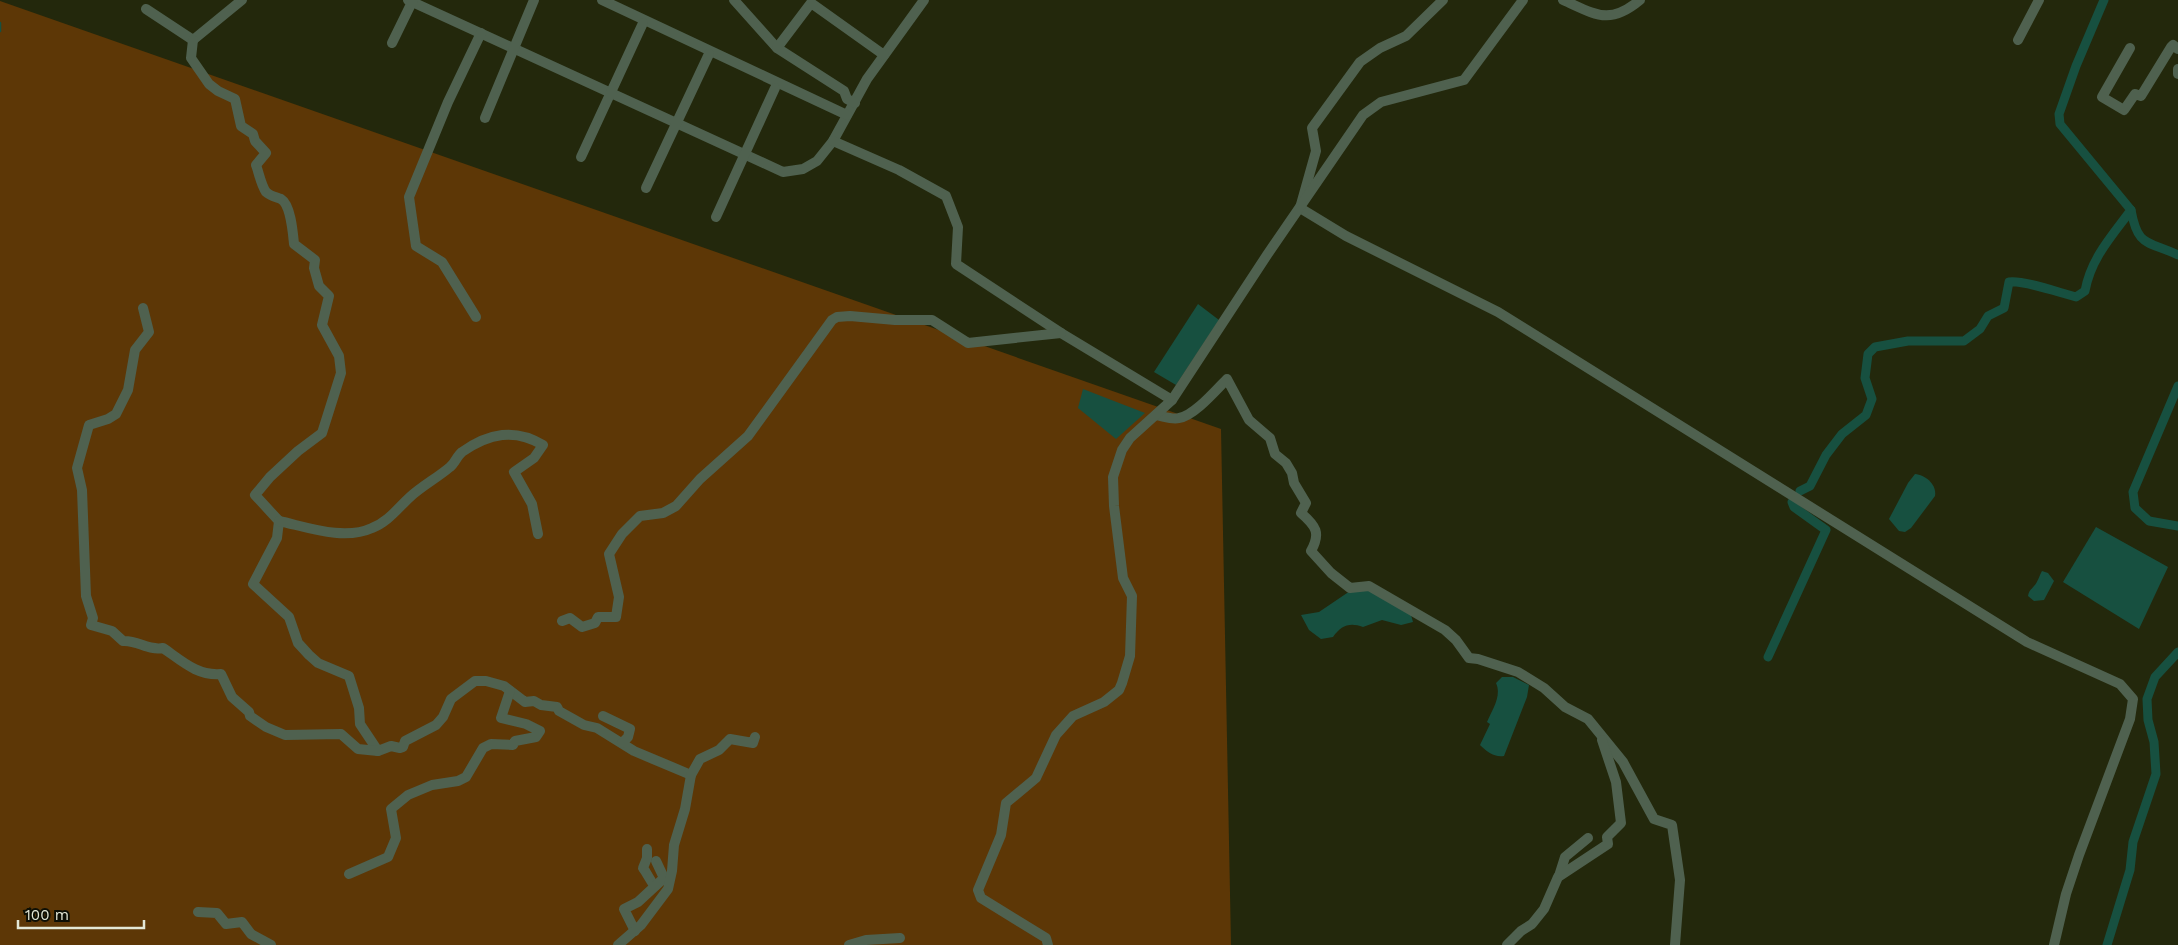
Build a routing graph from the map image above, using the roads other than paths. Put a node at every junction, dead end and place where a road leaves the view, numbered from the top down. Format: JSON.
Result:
{"nodes":[{"id":1,"x":242,"y":0,"type":"edge"},
{"id":2,"x":534,"y":0,"type":"edge"},
{"id":3,"x":602,"y":0,"type":"edge"},
{"id":4,"x":734,"y":0,"type":"edge"},
{"id":5,"x":924,"y":0,"type":"edge"},
{"id":6,"x":1443,"y":0,"type":"edge"},
{"id":7,"x":1523,"y":0,"type":"edge"},
{"id":8,"x":1563,"y":0,"type":"edge"},
{"id":9,"x":1640,"y":0,"type":"edge"},
{"id":10,"x":2039,"y":0,"type":"edge"},
{"id":11,"x":411,"y":1,"type":"edge"},
{"id":12,"x":146,"y":9,"type":"dead end"},
{"id":13,"x":643,"y":23,"type":"dead end"},
{"id":14,"x":481,"y":33,"type":"junction"},
{"id":15,"x":193,"y":40,"type":"junction"},
{"id":16,"x":2018,"y":40,"type":"dead end"},
{"id":17,"x":392,"y":43,"type":"dead end"},
{"id":18,"x":513,"y":48,"type":"junction"},
{"id":19,"x":777,"y":48,"type":"junction"},
{"id":20,"x":2130,"y":48,"type":"dead end"},
{"id":21,"x":2178,"y":49,"type":"edge"},
{"id":22,"x":709,"y":54,"type":"dead end"},
{"id":23,"x":884,"y":55,"type":"junction"},
{"id":24,"x":2178,"y":69,"type":"edge"},
{"id":25,"x":2178,"y":74,"type":"edge"},
{"id":26,"x":775,"y":88,"type":"dead end"},
{"id":27,"x":610,"y":92,"type":"junction"},
{"id":28,"x":855,"y":103,"type":"junction"},
{"id":29,"x":847,"y":115,"type":"junction"},
{"id":30,"x":485,"y":118,"type":"dead end"},
{"id":31,"x":677,"y":122,"type":"junction"},
{"id":32,"x":833,"y":141,"type":"junction"},
{"id":33,"x":744,"y":154,"type":"junction"},
{"id":34,"x":581,"y":157,"type":"dead end"},
{"id":35,"x":646,"y":188,"type":"dead end"},
{"id":36,"x":1300,"y":208,"type":"junction"},
{"id":37,"x":716,"y":217,"type":"dead end"},
{"id":38,"x":143,"y":308,"type":"dead end"},
{"id":39,"x":476,"y":317,"type":"dead end"},
{"id":40,"x":1061,"y":333,"type":"junction"},
{"id":41,"x":1172,"y":400,"type":"junction"},
{"id":42,"x":1156,"y":415,"type":"junction"},
{"id":43,"x":278,"y":522,"type":"junction"},
{"id":44,"x":538,"y":534,"type":"dead end"},
{"id":45,"x":562,"y":621,"type":"dead end"},
{"id":46,"x":510,"y":691,"type":"junction"},
{"id":47,"x":603,"y":716,"type":"dead end"},
{"id":48,"x":1600,"y":732,"type":"junction"},
{"id":49,"x":755,"y":737,"type":"dead end"},
{"id":50,"x":622,"y":743,"type":"junction"},
{"id":51,"x":378,"y":751,"type":"junction"},
{"id":52,"x":691,"y":775,"type":"junction"},
{"id":53,"x":1588,"y":838,"type":"dead end"},
{"id":54,"x":647,"y":849,"type":"dead end"},
{"id":55,"x":656,"y":861,"type":"dead end"},
{"id":56,"x":349,"y":874,"type":"dead end"},
{"id":57,"x":1559,"y":876,"type":"junction"},
{"id":58,"x":655,"y":886,"type":"junction"},
{"id":59,"x":198,"y":912,"type":"dead end"},
{"id":60,"x":635,"y":931,"type":"junction"},
{"id":61,"x":900,"y":938,"type":"dead end"},
{"id":62,"x":271,"y":945,"type":"edge"},
{"id":63,"x":618,"y":945,"type":"edge"},
{"id":64,"x":849,"y":945,"type":"edge"},
{"id":65,"x":1048,"y":945,"type":"edge"},
{"id":66,"x":1506,"y":945,"type":"edge"},
{"id":67,"x":1675,"y":945,"type":"edge"},
{"id":68,"x":2054,"y":945,"type":"edge"}],
"edges":[{"from":1,"to":15,"type":"street"},
{"from":2,"to":18,"type":"street"},
{"from":3,"to":29,"type":"street"},
{"from":4,"to":19,"type":"street"},
{"from":5,"to":23,"type":"street"},
{"from":6,"to":36,"type":"street"},
{"from":7,"to":36,"type":"street"},
{"from":8,"to":9,"type":"street"},
{"from":10,"to":16,"type":"street"},
{"from":11,"to":14,"type":"street"},
{"from":11,"to":17,"type":"street"},
{"from":12,"to":15,"type":"street"},
{"from":13,"to":27,"type":"street"},
{"from":14,"to":18,"type":"street"},
{"from":14,"to":39,"type":"street"},
{"from":15,"to":43,"type":"street"},
{"from":18,"to":27,"type":"street"},
{"from":18,"to":30,"type":"street"},
{"from":19,"to":23,"type":"street"},
{"from":19,"to":28,"type":"street"},
{"from":20,"to":21,"type":"street"},
{"from":22,"to":31,"type":"street"},
{"from":23,"to":28,"type":"street"},
{"from":24,"to":25,"type":"street"},
{"from":26,"to":33,"type":"street"},
{"from":27,"to":31,"type":"street"},
{"from":27,"to":34,"type":"street"},
{"from":28,"to":29,"type":"street"},
{"from":29,"to":32,"type":"street"},
{"from":31,"to":33,"type":"street"},
{"from":31,"to":35,"type":"street"},
{"from":32,"to":33,"type":"street"},
{"from":32,"to":40,"type":"street"},
{"from":33,"to":37,"type":"street"},
{"from":36,"to":41,"type":"street"},
{"from":36,"to":68,"type":"street"},
{"from":38,"to":51,"type":"street"},
{"from":40,"to":41,"type":"street"},
{"from":40,"to":45,"type":"street"},
{"from":41,"to":42,"type":"street"},
{"from":42,"to":48,"type":"street"},
{"from":42,"to":65,"type":"street"},
{"from":43,"to":44,"type":"street"},
{"from":43,"to":51,"type":"street"},
{"from":46,"to":50,"type":"street"},
{"from":46,"to":51,"type":"street"},
{"from":46,"to":56,"type":"street"},
{"from":47,"to":50,"type":"street"},
{"from":48,"to":57,"type":"street"},
{"from":48,"to":67,"type":"street"},
{"from":49,"to":52,"type":"street"},
{"from":50,"to":52,"type":"street"},
{"from":52,"to":60,"type":"street"},
{"from":53,"to":57,"type":"street"},
{"from":54,"to":58,"type":"street"},
{"from":55,"to":58,"type":"street"},
{"from":57,"to":66,"type":"street"},
{"from":58,"to":60,"type":"street"},
{"from":59,"to":62,"type":"street"},
{"from":60,"to":63,"type":"street"},
{"from":61,"to":64,"type":"street"}]}
